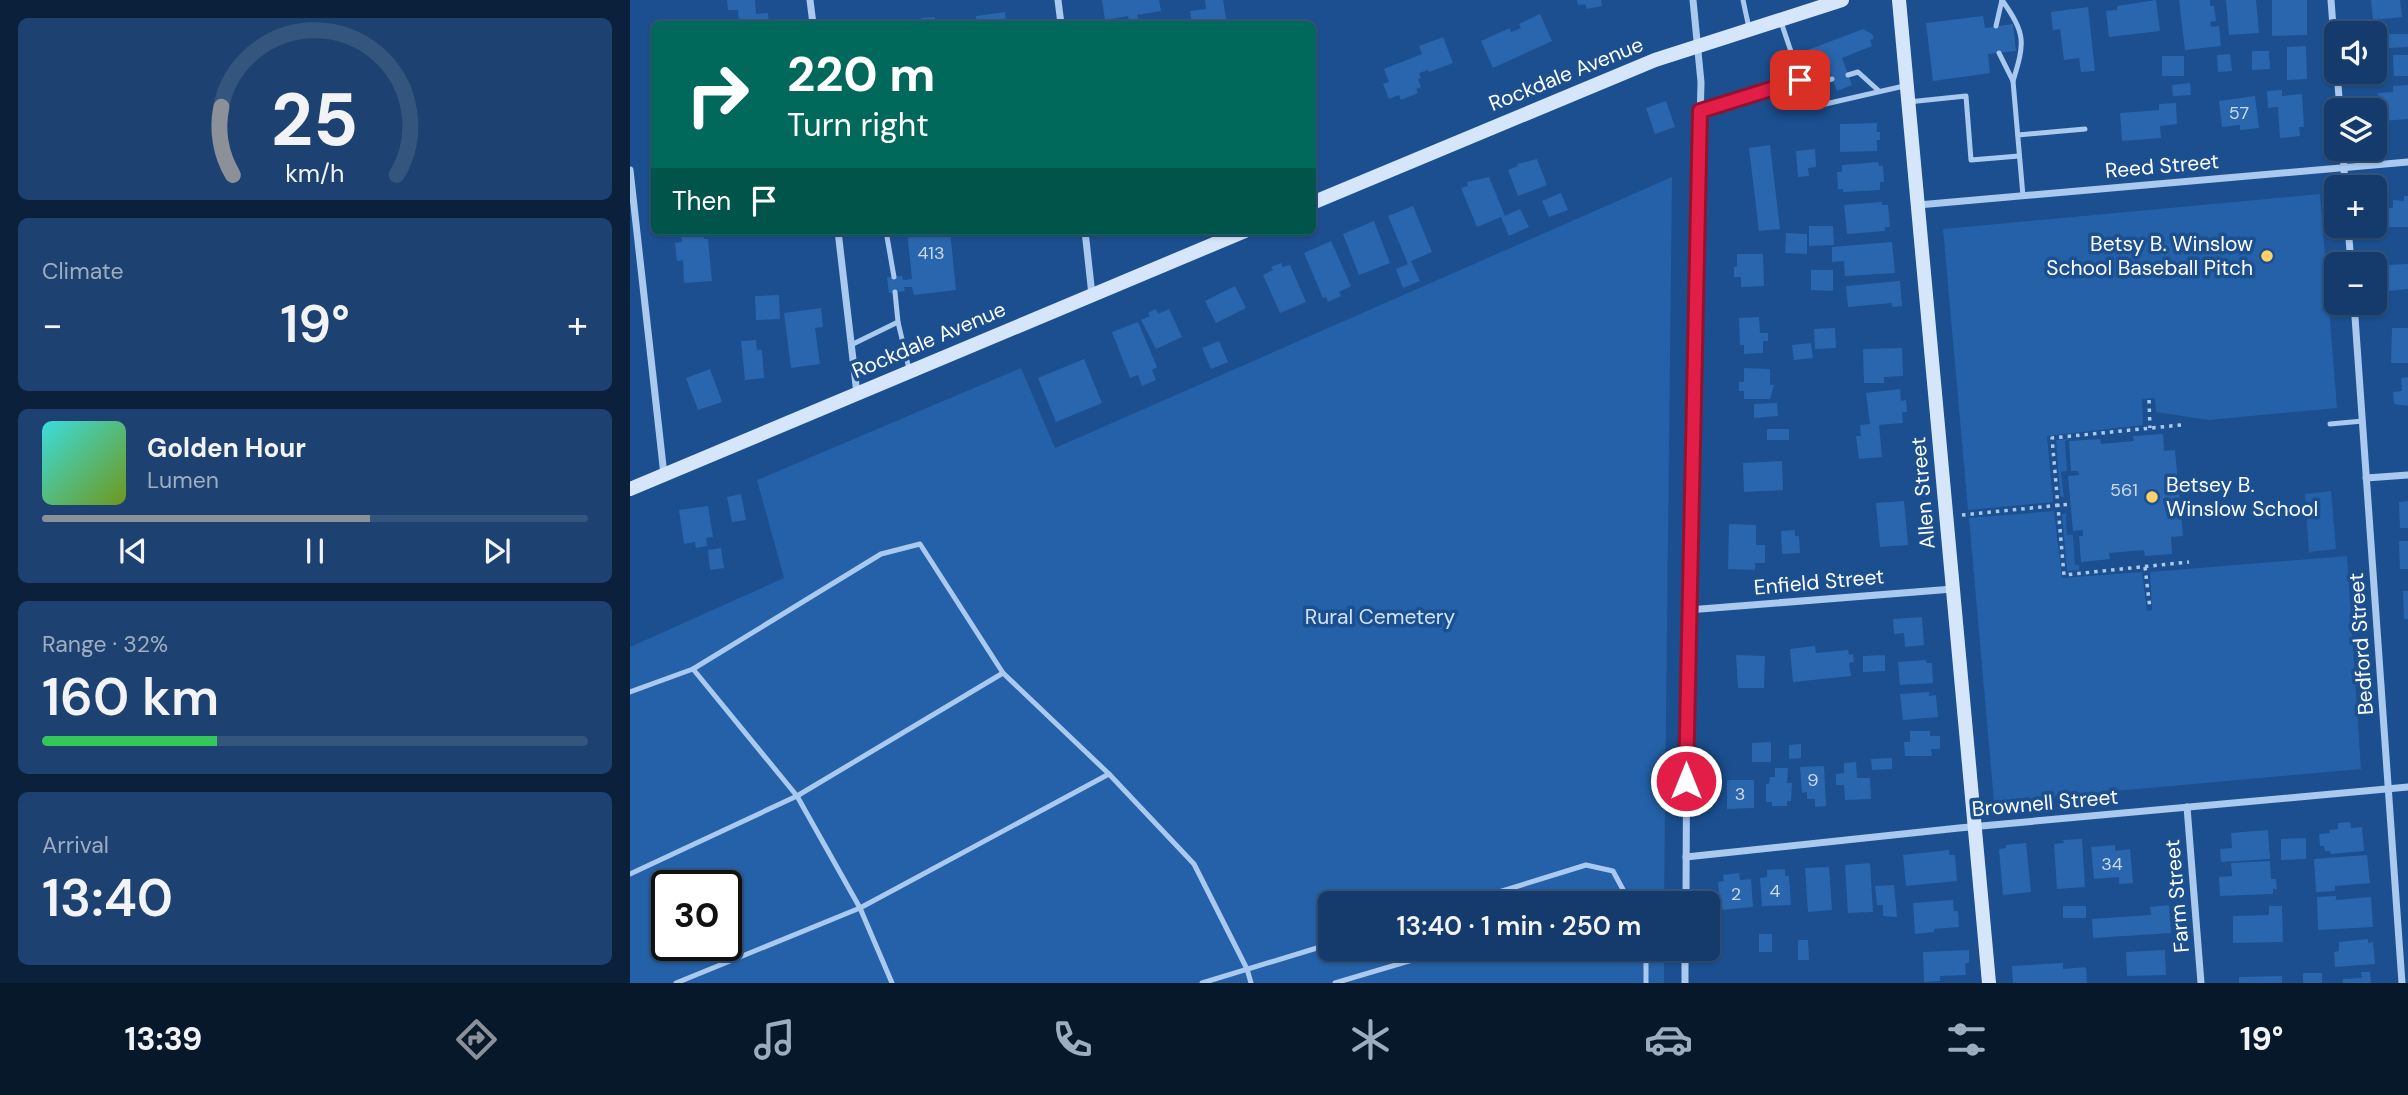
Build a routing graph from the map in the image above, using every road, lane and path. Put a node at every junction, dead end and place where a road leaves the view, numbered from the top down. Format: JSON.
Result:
{"nodes":[{"id":1,"x":810,"y":0,"type":"edge"},
{"id":2,"x":1058,"y":0,"type":"edge"},
{"id":3,"x":1693,"y":0,"type":"edge"},
{"id":4,"x":1743,"y":0,"type":"edge"},
{"id":5,"x":1842,"y":0,"type":"edge"},
{"id":6,"x":1899,"y":0,"type":"edge"},
{"id":7,"x":2002,"y":0,"type":"edge"},
{"id":8,"x":2331,"y":0,"type":"edge"},
{"id":9,"x":1780,"y":19,"type":"junction"},
{"id":10,"x":813,"y":21,"type":"edge"},
{"id":11,"x":1061,"y":21,"type":"edge"},
{"id":12,"x":2333,"y":21,"type":"edge"},
{"id":13,"x":1996,"y":26,"type":"dead end"},
{"id":14,"x":1749,"y":28,"type":"junction"},
{"id":15,"x":1698,"y":45,"type":"junction"},
{"id":16,"x":1999,"y":53,"type":"dead end"},
{"id":17,"x":1848,"y":75,"type":"dead end"},
{"id":18,"x":1832,"y":79,"type":"dead end"},
{"id":19,"x":1800,"y":80,"type":"junction"},
{"id":20,"x":2013,"y":81,"type":"junction"},
{"id":21,"x":1907,"y":85,"type":"junction"},
{"id":22,"x":1803,"y":88,"type":"junction"},
{"id":23,"x":1880,"y":91,"type":"junction"},
{"id":24,"x":1908,"y":102,"type":"junction"},
{"id":25,"x":1700,"y":111,"type":"junction"},
{"id":26,"x":2085,"y":129,"type":"dead end"},
{"id":27,"x":2018,"y":135,"type":"junction"},
{"id":28,"x":2019,"y":156,"type":"junction"},
{"id":29,"x":2344,"y":161,"type":"edge"},
{"id":30,"x":2408,"y":162,"type":"edge"},
{"id":31,"x":2344,"y":168,"type":"junction"},
{"id":32,"x":630,"y":170,"type":"edge"},
{"id":33,"x":2344,"y":175,"type":"edge"},
{"id":34,"x":2023,"y":196,"type":"junction"},
{"id":35,"x":1316,"y":200,"type":"edge"},
{"id":36,"x":1918,"y":205,"type":"junction"},
{"id":37,"x":838,"y":235,"type":"edge"},
{"id":38,"x":887,"y":235,"type":"edge"},
{"id":39,"x":1085,"y":235,"type":"edge"},
{"id":40,"x":1235,"y":235,"type":"edge"},
{"id":41,"x":894,"y":277,"type":"dead end"},
{"id":42,"x":895,"y":292,"type":"dead end"},
{"id":43,"x":1092,"y":295,"type":"junction"},
{"id":44,"x":2355,"y":315,"type":"edge"},
{"id":45,"x":898,"y":322,"type":"junction"},
{"id":46,"x":851,"y":345,"type":"junction"},
{"id":47,"x":910,"y":371,"type":"junction"},
{"id":48,"x":857,"y":394,"type":"junction"},
{"id":49,"x":2149,"y":400,"type":"dead end"},
{"id":50,"x":2363,"y":421,"type":"junction"},
{"id":51,"x":2330,"y":424,"type":"dead end"},
{"id":52,"x":2181,"y":425,"type":"dead end"},
{"id":53,"x":2150,"y":428,"type":"junction"},
{"id":54,"x":664,"y":475,"type":"junction"},
{"id":55,"x":2408,"y":475,"type":"edge"},
{"id":56,"x":2367,"y":478,"type":"junction"},
{"id":57,"x":630,"y":489,"type":"edge"},
{"id":58,"x":2071,"y":504,"type":"dead end"},
{"id":59,"x":2057,"y":506,"type":"junction"},
{"id":60,"x":1946,"y":517,"type":"junction"},
{"id":61,"x":2189,"y":562,"type":"dead end"},
{"id":62,"x":2145,"y":567,"type":"junction"},
{"id":63,"x":1953,"y":589,"type":"junction"},
{"id":64,"x":2150,"y":609,"type":"dead end"},
{"id":65,"x":1688,"y":610,"type":"junction"},
{"id":66,"x":693,"y":669,"type":"junction"},
{"id":67,"x":1003,"y":673,"type":"junction"},
{"id":68,"x":630,"y":692,"type":"edge"},
{"id":69,"x":1109,"y":775,"type":"junction"},
{"id":70,"x":2408,"y":787,"type":"edge"},
{"id":71,"x":2389,"y":789,"type":"junction"},
{"id":72,"x":797,"y":796,"type":"junction"},
{"id":73,"x":2187,"y":807,"type":"junction"},
{"id":74,"x":1974,"y":827,"type":"junction"},
{"id":75,"x":1686,"y":857,"type":"junction"},
{"id":76,"x":630,"y":874,"type":"edge"},
{"id":77,"x":1502,"y":891,"type":"edge"},
{"id":78,"x":1623,"y":891,"type":"edge"},
{"id":79,"x":1686,"y":891,"type":"edge"},
{"id":80,"x":860,"y":908,"type":"junction"},
{"id":81,"x":1318,"y":948,"type":"edge"},
{"id":82,"x":1409,"y":961,"type":"edge"},
{"id":83,"x":1646,"y":961,"type":"edge"},
{"id":84,"x":1685,"y":961,"type":"edge"},
{"id":85,"x":1247,"y":969,"type":"junction"},
{"id":86,"x":676,"y":983,"type":"edge"},
{"id":87,"x":892,"y":983,"type":"edge"},
{"id":88,"x":1202,"y":983,"type":"edge"},
{"id":89,"x":1251,"y":983,"type":"edge"},
{"id":90,"x":1335,"y":983,"type":"edge"},
{"id":91,"x":1646,"y":983,"type":"edge"},
{"id":92,"x":1685,"y":983,"type":"edge"},
{"id":93,"x":1989,"y":983,"type":"edge"},
{"id":94,"x":2202,"y":983,"type":"edge"},
{"id":95,"x":2402,"y":983,"type":"edge"}],
"edges":[{"from":1,"to":10,"type":"street"},
{"from":2,"to":11,"type":"street"},
{"from":3,"to":15,"type":"street"},
{"from":4,"to":14,"type":"lane"},
{"from":5,"to":9,"type":"main road","name":"Rockdale Avenue"},
{"from":6,"to":21,"type":"main road","name":"Allen Street"},
{"from":7,"to":13,"type":"lane"},
{"from":7,"to":20,"type":"lane"},
{"from":8,"to":12,"type":"street"},
{"from":9,"to":14,"type":"main road","name":"Rockdale Avenue"},
{"from":9,"to":19,"type":"lane"},
{"from":14,"to":15,"type":"main road","name":"Rockdale Avenue"},
{"from":15,"to":25,"type":"street"},
{"from":15,"to":35,"type":"main road","name":"Rockdale Avenue"},
{"from":16,"to":20,"type":"lane"},
{"from":17,"to":23,"type":"lane"},
{"from":18,"to":22,"type":"lane"},
{"from":19,"to":22,"type":"lane"},
{"from":19,"to":25,"type":"lane"},
{"from":20,"to":27,"type":"lane"},
{"from":21,"to":23,"type":"lane"},
{"from":21,"to":24,"type":"main road","name":"Allen Street"},
{"from":22,"to":23,"type":"lane"},
{"from":24,"to":28,"type":"lane"},
{"from":24,"to":36,"type":"main road","name":"Allen Street"},
{"from":25,"to":65,"type":"street"},
{"from":26,"to":27,"type":"lane"},
{"from":27,"to":28,"type":"lane"},
{"from":28,"to":34,"type":"lane"},
{"from":29,"to":31,"type":"street"},
{"from":30,"to":31,"type":"street","name":"Reed Street"},
{"from":31,"to":33,"type":"street"},
{"from":31,"to":34,"type":"street","name":"Reed Street"},
{"from":32,"to":54,"type":"street"},
{"from":34,"to":36,"type":"street","name":"Reed Street"},
{"from":36,"to":60,"type":"main road","name":"Allen Street"},
{"from":37,"to":46,"type":"street"},
{"from":38,"to":41,"type":"lane"},
{"from":39,"to":43,"type":"street"},
{"from":40,"to":43,"type":"main road","name":"Rockdale Avenue"},
{"from":42,"to":45,"type":"lane"},
{"from":43,"to":47,"type":"main road","name":"Rockdale Avenue"},
{"from":44,"to":50,"type":"street","name":"Bedford Street"},
{"from":45,"to":46,"type":"lane"},
{"from":45,"to":47,"type":"lane"},
{"from":46,"to":48,"type":"street"},
{"from":47,"to":48,"type":"main road","name":"Rockdale Avenue"},
{"from":48,"to":54,"type":"main road","name":"Rockdale Avenue"},
{"from":49,"to":53,"type":"path"},
{"from":50,"to":51,"type":"lane"},
{"from":50,"to":56,"type":"street","name":"Bedford Street"},
{"from":52,"to":53,"type":"path"},
{"from":53,"to":59,"type":"path"},
{"from":54,"to":57,"type":"main road","name":"Rockdale Avenue"},
{"from":55,"to":56,"type":"street"},
{"from":56,"to":71,"type":"street","name":"Bedford Street"},
{"from":58,"to":59,"type":"path"},
{"from":59,"to":60,"type":"path"},
{"from":59,"to":62,"type":"path"},
{"from":60,"to":63,"type":"main road","name":"Allen Street"},
{"from":61,"to":62,"type":"path"},
{"from":62,"to":64,"type":"path"},
{"from":63,"to":65,"type":"street","name":"Enfield Street"},
{"from":63,"to":74,"type":"main road","name":"Allen Street"},
{"from":65,"to":75,"type":"street"},
{"from":66,"to":67,"type":"lane"},
{"from":66,"to":68,"type":"lane"},
{"from":66,"to":72,"type":"lane"},
{"from":67,"to":69,"type":"lane"},
{"from":67,"to":72,"type":"lane"},
{"from":69,"to":80,"type":"lane"},
{"from":69,"to":85,"type":"lane"},
{"from":70,"to":71,"type":"street","name":"Brownell Street"},
{"from":71,"to":73,"type":"street","name":"Brownell Street"},
{"from":71,"to":95,"type":"street","name":"Bedford Street"},
{"from":72,"to":76,"type":"lane"},
{"from":72,"to":80,"type":"lane"},
{"from":73,"to":74,"type":"street","name":"Brownell Street"},
{"from":73,"to":94,"type":"street","name":"Farm Street"},
{"from":74,"to":75,"type":"street","name":"Brownell Street"},
{"from":74,"to":93,"type":"main road","name":"Allen Street"},
{"from":75,"to":79,"type":"street"},
{"from":77,"to":78,"type":"lane"},
{"from":80,"to":86,"type":"lane"},
{"from":80,"to":87,"type":"lane"},
{"from":81,"to":85,"type":"lane"},
{"from":82,"to":90,"type":"lane"},
{"from":83,"to":91,"type":"lane"},
{"from":84,"to":92,"type":"street"},
{"from":85,"to":88,"type":"lane"},
{"from":85,"to":89,"type":"lane"}]}
